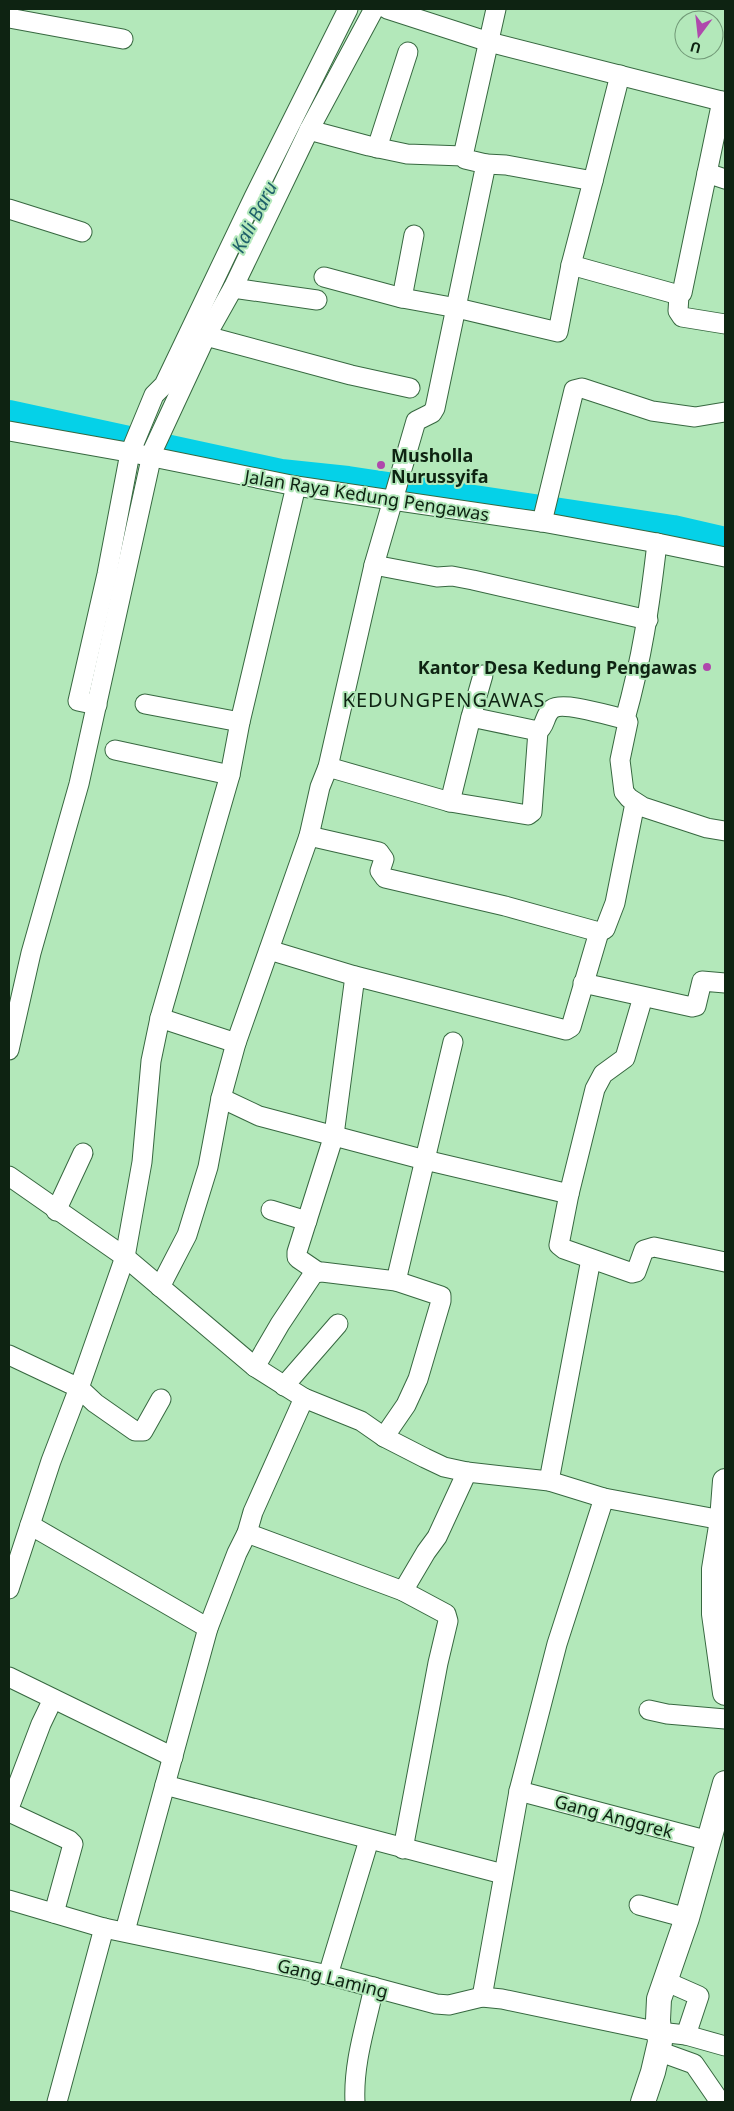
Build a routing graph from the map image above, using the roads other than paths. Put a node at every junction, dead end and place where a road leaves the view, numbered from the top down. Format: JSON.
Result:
{"nodes":[{"id":1,"x":348,"y":9,"type":"edge"},
{"id":2,"x":374,"y":9,"type":"edge"},
{"id":3,"x":387,"y":9,"type":"edge"},
{"id":4,"x":496,"y":9,"type":"edge"},
{"id":5,"x":9,"y":18,"type":"edge"},
{"id":6,"x":123,"y":39,"type":"dead end"},
{"id":7,"x":490,"y":42,"type":"junction"},
{"id":8,"x":408,"y":52,"type":"dead end"},
{"id":9,"x":620,"y":75,"type":"junction"},
{"id":10,"x":724,"y":101,"type":"edge"},
{"id":11,"x":309,"y":130,"type":"junction"},
{"id":12,"x":376,"y":148,"type":"junction"},
{"id":13,"x":463,"y":156,"type":"junction"},
{"id":14,"x":486,"y":164,"type":"junction"},
{"id":15,"x":716,"y":176,"type":"edge"},
{"id":16,"x":593,"y":181,"type":"junction"},
{"id":17,"x":9,"y":209,"type":"edge"},
{"id":18,"x":82,"y":232,"type":"dead end"},
{"id":19,"x":414,"y":235,"type":"dead end"},
{"id":20,"x":570,"y":265,"type":"junction"},
{"id":21,"x":324,"y":277,"type":"dead end"},
{"id":22,"x":233,"y":288,"type":"junction"},
{"id":23,"x":679,"y":295,"type":"junction"},
{"id":24,"x":402,"y":298,"type":"junction"},
{"id":25,"x":317,"y":300,"type":"dead end"},
{"id":26,"x":457,"y":308,"type":"junction"},
{"id":27,"x":725,"y":324,"type":"edge"},
{"id":28,"x":206,"y":336,"type":"junction"},
{"id":29,"x":410,"y":388,"type":"dead end"},
{"id":30,"x":725,"y":412,"type":"edge"},
{"id":31,"x":9,"y":431,"type":"edge"},
{"id":32,"x":145,"y":452,"type":"junction"},
{"id":33,"x":296,"y":486,"type":"junction"},
{"id":34,"x":396,"y":491,"type":"junction"},
{"id":35,"x":545,"y":513,"type":"junction"},
{"id":36,"x":657,"y":542,"type":"junction"},
{"id":37,"x":725,"y":557,"type":"edge"},
{"id":38,"x":374,"y":565,"type":"junction"},
{"id":39,"x":648,"y":620,"type":"junction"},
{"id":40,"x":483,"y":675,"type":"dead end"},
{"id":41,"x":145,"y":704,"type":"dead end"},
{"id":42,"x":471,"y":717,"type":"junction"},
{"id":43,"x":625,"y":719,"type":"junction"},
{"id":44,"x":240,"y":722,"type":"junction"},
{"id":45,"x":538,"y":731,"type":"junction"},
{"id":46,"x":115,"y":750,"type":"dead end"},
{"id":47,"x":328,"y":767,"type":"junction"},
{"id":48,"x":230,"y":776,"type":"junction"},
{"id":49,"x":450,"y":802,"type":"junction"},
{"id":50,"x":635,"y":803,"type":"junction"},
{"id":51,"x":725,"y":831,"type":"edge"},
{"id":52,"x":309,"y":836,"type":"junction"},
{"id":53,"x":599,"y":932,"type":"junction"},
{"id":54,"x":269,"y":950,"type":"junction"},
{"id":55,"x":355,"y":976,"type":"junction"},
{"id":56,"x":583,"y":983,"type":"junction"},
{"id":57,"x":725,"y":983,"type":"edge"},
{"id":58,"x":643,"y":997,"type":"junction"},
{"id":59,"x":160,"y":1018,"type":"junction"},
{"id":60,"x":236,"y":1042,"type":"junction"},
{"id":61,"x":454,"y":1042,"type":"dead end"},
{"id":62,"x":9,"y":1050,"type":"edge"},
{"id":63,"x":221,"y":1098,"type":"junction"},
{"id":64,"x":334,"y":1135,"type":"junction"},
{"id":65,"x":82,"y":1153,"type":"dead end"},
{"id":66,"x":425,"y":1160,"type":"junction"},
{"id":67,"x":9,"y":1176,"type":"edge"},
{"id":68,"x":568,"y":1194,"type":"junction"},
{"id":69,"x":271,"y":1210,"type":"dead end"},
{"id":70,"x":56,"y":1211,"type":"junction"},
{"id":71,"x":307,"y":1221,"type":"junction"},
{"id":72,"x":125,"y":1257,"type":"junction"},
{"id":73,"x":591,"y":1259,"type":"junction"},
{"id":74,"x":725,"y":1262,"type":"edge"},
{"id":75,"x":318,"y":1272,"type":"junction"},
{"id":76,"x":396,"y":1281,"type":"junction"},
{"id":77,"x":160,"y":1286,"type":"junction"},
{"id":78,"x":338,"y":1324,"type":"dead end"},
{"id":79,"x":9,"y":1355,"type":"edge"},
{"id":80,"x":255,"y":1367,"type":"junction"},
{"id":81,"x":284,"y":1386,"type":"junction"},
{"id":82,"x":79,"y":1388,"type":"junction"},
{"id":83,"x":304,"y":1398,"type":"junction"},
{"id":84,"x":161,"y":1399,"type":"dead end"},
{"id":85,"x":384,"y":1437,"type":"junction"},
{"id":86,"x":466,"y":1472,"type":"junction"},
{"id":87,"x":549,"y":1481,"type":"junction"},
{"id":88,"x":725,"y":1481,"type":"edge"},
{"id":89,"x":604,"y":1498,"type":"junction"},
{"id":90,"x":722,"y":1520,"type":"junction"},
{"id":91,"x":30,"y":1525,"type":"junction"},
{"id":92,"x":247,"y":1534,"type":"junction"},
{"id":93,"x":9,"y":1589,"type":"edge"},
{"id":94,"x":403,"y":1591,"type":"junction"},
{"id":95,"x":720,"y":1617,"type":"edge"},
{"id":96,"x":208,"y":1628,"type":"junction"},
{"id":97,"x":9,"y":1677,"type":"edge"},
{"id":98,"x":725,"y":1693,"type":"edge"},
{"id":99,"x":53,"y":1699,"type":"junction"},
{"id":100,"x":649,"y":1710,"type":"dead end"},
{"id":101,"x":725,"y":1719,"type":"edge"},
{"id":102,"x":173,"y":1757,"type":"junction"},
{"id":103,"x":725,"y":1783,"type":"edge"},
{"id":104,"x":165,"y":1785,"type":"junction"},
{"id":105,"x":519,"y":1791,"type":"junction"},
{"id":106,"x":9,"y":1808,"type":"edge"},
{"id":107,"x":9,"y":1812,"type":"edge"},
{"id":108,"x":369,"y":1840,"type":"junction"},
{"id":109,"x":709,"y":1841,"type":"junction"},
{"id":110,"x":403,"y":1849,"type":"junction"},
{"id":111,"x":503,"y":1874,"type":"junction"},
{"id":112,"x":9,"y":1900,"type":"edge"},
{"id":113,"x":639,"y":1905,"type":"dead end"},
{"id":114,"x":54,"y":1913,"type":"junction"},
{"id":115,"x":687,"y":1918,"type":"junction"},
{"id":116,"x":104,"y":1928,"type":"junction"},
{"id":117,"x":125,"y":1931,"type":"junction"},
{"id":118,"x":328,"y":1975,"type":"junction"},
{"id":119,"x":665,"y":1981,"type":"junction"},
{"id":120,"x":374,"y":1987,"type":"junction"},
{"id":121,"x":482,"y":1997,"type":"junction"},
{"id":122,"x":686,"y":2035,"type":"junction"},
{"id":123,"x":659,"y":2042,"type":"junction"},
{"id":124,"x":725,"y":2046,"type":"edge"},
{"id":125,"x":716,"y":2096,"type":"dead end"},
{"id":126,"x":57,"y":2102,"type":"edge"},
{"id":127,"x":355,"y":2102,"type":"edge"},
{"id":128,"x":643,"y":2102,"type":"edge"}],
"edges":[{"from":1,"to":32,"type":"street"},
{"from":2,"to":11,"type":"street"},
{"from":3,"to":7,"type":"street"},
{"from":4,"to":7,"type":"street"},
{"from":5,"to":6,"type":"street"},
{"from":7,"to":9,"type":"street"},
{"from":7,"to":13,"type":"street"},
{"from":8,"to":12,"type":"street"},
{"from":9,"to":10,"type":"street"},
{"from":9,"to":16,"type":"street"},
{"from":10,"to":15,"type":"street"},
{"from":11,"to":12,"type":"street"},
{"from":11,"to":22,"type":"street"},
{"from":12,"to":13,"type":"street"},
{"from":13,"to":14,"type":"street"},
{"from":14,"to":16,"type":"street"},
{"from":14,"to":26,"type":"street"},
{"from":15,"to":23,"type":"street"},
{"from":16,"to":20,"type":"street"},
{"from":17,"to":18,"type":"street"},
{"from":19,"to":24,"type":"street"},
{"from":20,"to":23,"type":"street"},
{"from":20,"to":26,"type":"street"},
{"from":21,"to":24,"type":"street"},
{"from":22,"to":25,"type":"street"},
{"from":22,"to":28,"type":"street"},
{"from":23,"to":27,"type":"street"},
{"from":24,"to":26,"type":"street"},
{"from":26,"to":34,"type":"street"},
{"from":28,"to":29,"type":"street"},
{"from":28,"to":32,"type":"street"},
{"from":30,"to":35,"type":"street"},
{"from":31,"to":32,"type":"street","name":"Jalan Raya Kedung Pengawas"},
{"from":32,"to":33,"type":"street","name":"Jalan Raya Kedung Pengawas"},
{"from":32,"to":62,"type":"street"},
{"from":33,"to":34,"type":"street","name":"Jalan Raya Kedung Pengawas"},
{"from":33,"to":44,"type":"street"},
{"from":34,"to":35,"type":"street","name":"Jalan Raya Kedung Pengawas"},
{"from":34,"to":38,"type":"street"},
{"from":35,"to":36,"type":"street","name":"Jalan Raya Kedung Pengawas"},
{"from":36,"to":37,"type":"street","name":"Jalan Raya Kedung Pengawas"},
{"from":36,"to":39,"type":"street"},
{"from":38,"to":39,"type":"street"},
{"from":38,"to":47,"type":"street"},
{"from":39,"to":43,"type":"street"},
{"from":40,"to":42,"type":"street"},
{"from":41,"to":44,"type":"street"},
{"from":42,"to":45,"type":"street"},
{"from":42,"to":49,"type":"street"},
{"from":43,"to":45,"type":"street"},
{"from":43,"to":50,"type":"street"},
{"from":44,"to":48,"type":"street"},
{"from":45,"to":49,"type":"street"},
{"from":46,"to":48,"type":"street"},
{"from":47,"to":49,"type":"street"},
{"from":47,"to":52,"type":"street"},
{"from":48,"to":59,"type":"street"},
{"from":50,"to":51,"type":"street"},
{"from":50,"to":53,"type":"street"},
{"from":52,"to":53,"type":"street"},
{"from":52,"to":54,"type":"street"},
{"from":53,"to":56,"type":"street"},
{"from":54,"to":55,"type":"street"},
{"from":54,"to":60,"type":"street"},
{"from":55,"to":56,"type":"street"},
{"from":55,"to":64,"type":"street"},
{"from":56,"to":58,"type":"street"},
{"from":57,"to":58,"type":"street"},
{"from":58,"to":68,"type":"street"},
{"from":59,"to":60,"type":"street"},
{"from":59,"to":72,"type":"street"},
{"from":60,"to":63,"type":"street"},
{"from":61,"to":66,"type":"street"},
{"from":63,"to":64,"type":"street"},
{"from":63,"to":77,"type":"street"},
{"from":64,"to":66,"type":"street"},
{"from":64,"to":71,"type":"street"},
{"from":65,"to":70,"type":"street"},
{"from":66,"to":68,"type":"street"},
{"from":66,"to":76,"type":"street"},
{"from":67,"to":70,"type":"street"},
{"from":68,"to":73,"type":"street"},
{"from":69,"to":71,"type":"street"},
{"from":70,"to":72,"type":"street"},
{"from":71,"to":75,"type":"street"},
{"from":72,"to":77,"type":"street"},
{"from":72,"to":82,"type":"street"},
{"from":73,"to":74,"type":"street"},
{"from":73,"to":87,"type":"street"},
{"from":75,"to":76,"type":"street"},
{"from":75,"to":80,"type":"street"},
{"from":76,"to":85,"type":"street"},
{"from":77,"to":80,"type":"street"},
{"from":78,"to":81,"type":"street"},
{"from":79,"to":82,"type":"street"},
{"from":80,"to":81,"type":"street"},
{"from":81,"to":83,"type":"street"},
{"from":82,"to":84,"type":"street"},
{"from":82,"to":91,"type":"street"},
{"from":83,"to":85,"type":"street"},
{"from":83,"to":92,"type":"street"},
{"from":85,"to":86,"type":"street"},
{"from":86,"to":87,"type":"street"},
{"from":86,"to":94,"type":"street"},
{"from":87,"to":89,"type":"street"},
{"from":88,"to":90,"type":"main road"},
{"from":89,"to":90,"type":"street"},
{"from":89,"to":105,"type":"street"},
{"from":90,"to":95,"type":"main road"},
{"from":91,"to":93,"type":"street"},
{"from":91,"to":96,"type":"street"},
{"from":92,"to":94,"type":"street"},
{"from":92,"to":96,"type":"street"},
{"from":94,"to":110,"type":"street"},
{"from":95,"to":98,"type":"main road"},
{"from":96,"to":102,"type":"street"},
{"from":97,"to":99,"type":"street"},
{"from":99,"to":102,"type":"street"},
{"from":99,"to":106,"type":"street"},
{"from":100,"to":101,"type":"street"},
{"from":102,"to":104,"type":"street"},
{"from":103,"to":109,"type":"main road"},
{"from":104,"to":108,"type":"street"},
{"from":104,"to":117,"type":"street"},
{"from":105,"to":109,"type":"street","name":"Gang Anggrek"},
{"from":105,"to":111,"type":"street"},
{"from":107,"to":114,"type":"street"},
{"from":108,"to":110,"type":"street"},
{"from":108,"to":118,"type":"street"},
{"from":109,"to":115,"type":"main road"},
{"from":110,"to":111,"type":"street"},
{"from":111,"to":121,"type":"street"},
{"from":112,"to":114,"type":"street","name":"Gang Laming"},
{"from":113,"to":115,"type":"street"},
{"from":114,"to":116,"type":"street","name":"Gang Laming"},
{"from":115,"to":119,"type":"main road"},
{"from":116,"to":117,"type":"street","name":"Gang Laming"},
{"from":116,"to":126,"type":"street"},
{"from":117,"to":118,"type":"street","name":"Gang Laming"},
{"from":118,"to":120,"type":"street","name":"Gang Laming"},
{"from":119,"to":122,"type":"street"},
{"from":119,"to":123,"type":"main road"},
{"from":120,"to":121,"type":"street","name":"Gang Laming"},
{"from":120,"to":127,"type":"street"},
{"from":121,"to":123,"type":"street","name":"Gang Laming"},
{"from":122,"to":123,"type":"street"},
{"from":122,"to":124,"type":"street"},
{"from":123,"to":125,"type":"street"},
{"from":123,"to":128,"type":"main road"}]}
